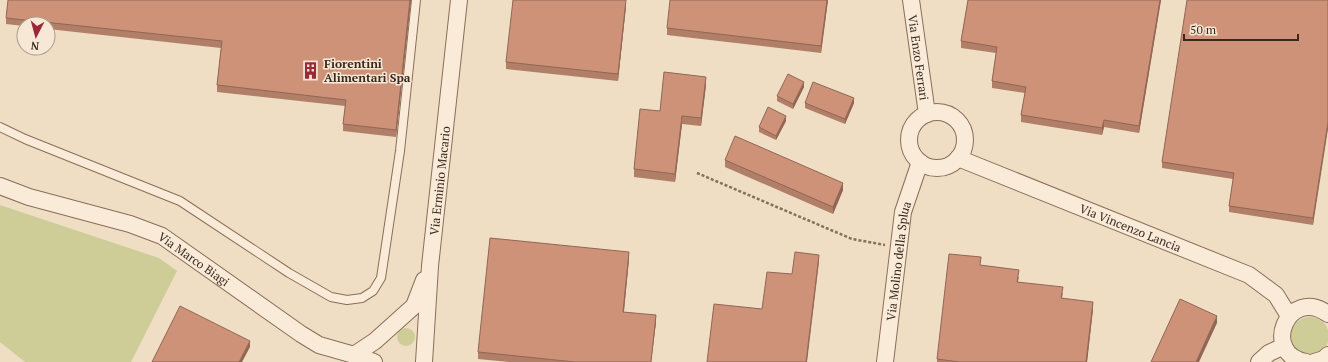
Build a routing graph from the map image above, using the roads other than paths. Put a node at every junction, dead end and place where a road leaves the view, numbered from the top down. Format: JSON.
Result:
{"nodes":[{"id":1,"x":416,"y":0,"type":"edge"},
{"id":2,"x":459,"y":0,"type":"edge"},
{"id":3,"x":911,"y":0,"type":"edge"},
{"id":4,"x":927,"y":114,"type":"junction"},
{"id":5,"x":0,"y":127,"type":"edge"},
{"id":6,"x":958,"y":158,"type":"junction"},
{"id":7,"x":920,"y":162,"type":"junction"},
{"id":8,"x":0,"y":186,"type":"edge"},
{"id":9,"x":430,"y":266,"type":"junction"},
{"id":10,"x":1328,"y":313,"type":"edge"},
{"id":11,"x":1289,"y":316,"type":"junction"},
{"id":12,"x":1284,"y":346,"type":"junction"},
{"id":13,"x":354,"y":355,"type":"junction"},
{"id":14,"x":1328,"y":355,"type":"edge"},
{"id":15,"x":374,"y":362,"type":"edge"},
{"id":16,"x":424,"y":362,"type":"edge"},
{"id":17,"x":885,"y":362,"type":"edge"},
{"id":18,"x":1259,"y":362,"type":"edge"},
{"id":19,"x":1306,"y":362,"type":"edge"},
{"id":20,"x":1316,"y":362,"type":"edge"}],
"edges":[{"from":1,"to":5,"type":"lane"},
{"from":2,"to":9,"type":"street","name":"Via Erminio Macario"},
{"from":3,"to":4,"type":"street","name":"Via Enzo Ferrari"},
{"from":4,"to":6,"type":"street"},
{"from":4,"to":7,"type":"street"},
{"from":6,"to":7,"type":"street"},
{"from":6,"to":11,"type":"street","name":"Via Vincenzo Lancia"},
{"from":7,"to":17,"type":"street","name":"Via Molino della Splua"},
{"from":8,"to":13,"type":"street","name":"Via Marco Biagi"},
{"from":9,"to":13,"type":"street"},
{"from":9,"to":16,"type":"street","name":"Via Erminio Macario"},
{"from":10,"to":11,"type":"street"},
{"from":11,"to":12,"type":"street"},
{"from":12,"to":18,"type":"street"},
{"from":12,"to":19,"type":"street"},
{"from":13,"to":15,"type":"street","name":"Via Marco Biagi"},
{"from":14,"to":20,"type":"street"}]}
